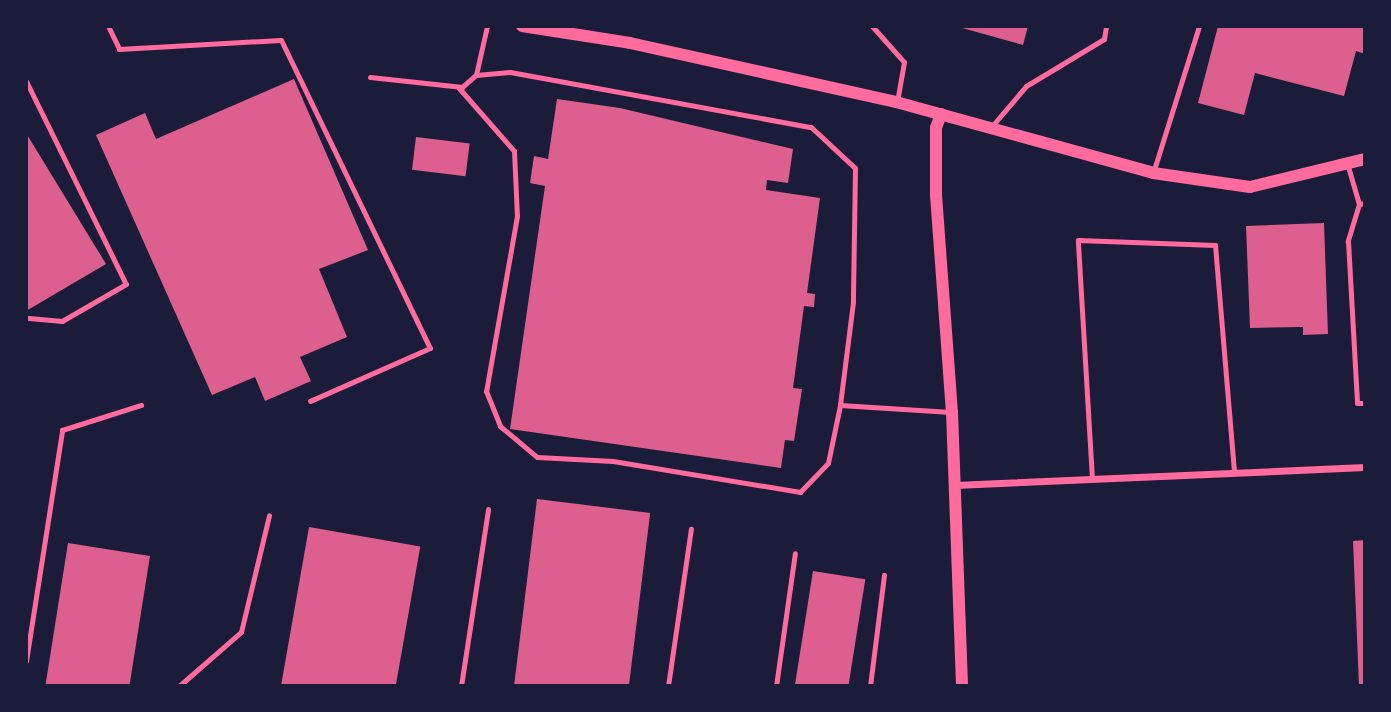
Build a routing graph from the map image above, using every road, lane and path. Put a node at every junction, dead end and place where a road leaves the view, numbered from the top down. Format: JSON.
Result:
{"nodes":[{"id":1,"x":108,"y":26,"type":"edge"},
{"id":2,"x":487,"y":26,"type":"edge"},
{"id":3,"x":522,"y":26,"type":"edge"},
{"id":4,"x":873,"y":26,"type":"edge"},
{"id":5,"x":1106,"y":26,"type":"edge"},
{"id":6,"x":1199,"y":26,"type":"edge"},
{"id":7,"x":476,"y":75,"type":"junction"},
{"id":8,"x":370,"y":76,"type":"dead end"},
{"id":9,"x":26,"y":81,"type":"edge"},
{"id":10,"x":458,"y":87,"type":"junction"},
{"id":11,"x":897,"y":102,"type":"junction"},
{"id":12,"x":941,"y":114,"type":"junction"},
{"id":13,"x":992,"y":126,"type":"junction"},
{"id":14,"x":1365,"y":159,"type":"edge"},
{"id":15,"x":1347,"y":163,"type":"junction"},
{"id":16,"x":1153,"y":173,"type":"junction"},
{"id":17,"x":1362,"y":203,"type":"edge"},
{"id":18,"x":26,"y":318,"type":"edge"},
{"id":19,"x":310,"y":401,"type":"dead end"},
{"id":20,"x":1365,"y":403,"type":"edge"},
{"id":21,"x":141,"y":405,"type":"dead end"},
{"id":22,"x":840,"y":405,"type":"junction"},
{"id":23,"x":952,"y":412,"type":"junction"},
{"id":24,"x":1365,"y":467,"type":"edge"},
{"id":25,"x":1234,"y":472,"type":"junction"},
{"id":26,"x":1092,"y":479,"type":"junction"},
{"id":27,"x":955,"y":485,"type":"junction"},
{"id":28,"x":488,"y":509,"type":"dead end"},
{"id":29,"x":269,"y":514,"type":"dead end"},
{"id":30,"x":691,"y":528,"type":"dead end"},
{"id":31,"x":795,"y":553,"type":"dead end"},
{"id":32,"x":884,"y":575,"type":"dead end"},
{"id":33,"x":26,"y":661,"type":"edge"},
{"id":34,"x":179,"y":686,"type":"edge"},
{"id":35,"x":461,"y":686,"type":"edge"},
{"id":36,"x":668,"y":686,"type":"edge"},
{"id":37,"x":776,"y":686,"type":"edge"},
{"id":38,"x":870,"y":686,"type":"edge"},
{"id":39,"x":962,"y":686,"type":"edge"}],
"edges":[{"from":1,"to":19,"type":"lane"},
{"from":2,"to":7,"type":"lane"},
{"from":3,"to":11,"type":"street"},
{"from":4,"to":11,"type":"lane"},
{"from":5,"to":13,"type":"lane"},
{"from":6,"to":16,"type":"lane"},
{"from":7,"to":10,"type":"lane"},
{"from":7,"to":22,"type":"lane"},
{"from":8,"to":10,"type":"lane"},
{"from":9,"to":18,"type":"lane"},
{"from":10,"to":22,"type":"lane"},
{"from":11,"to":12,"type":"street"},
{"from":12,"to":13,"type":"street"},
{"from":12,"to":23,"type":"street"},
{"from":13,"to":16,"type":"street"},
{"from":14,"to":15,"type":"street"},
{"from":15,"to":16,"type":"street"},
{"from":15,"to":17,"type":"lane"},
{"from":17,"to":20,"type":"lane"},
{"from":21,"to":33,"type":"lane"},
{"from":22,"to":23,"type":"lane"},
{"from":23,"to":27,"type":"street"},
{"from":24,"to":25,"type":"street"},
{"from":25,"to":26,"type":"street"},
{"from":25,"to":26,"type":"lane"},
{"from":26,"to":27,"type":"street"},
{"from":27,"to":39,"type":"street"},
{"from":28,"to":35,"type":"lane"},
{"from":29,"to":34,"type":"lane"},
{"from":30,"to":36,"type":"lane"},
{"from":31,"to":37,"type":"lane"},
{"from":32,"to":38,"type":"lane"}]}
